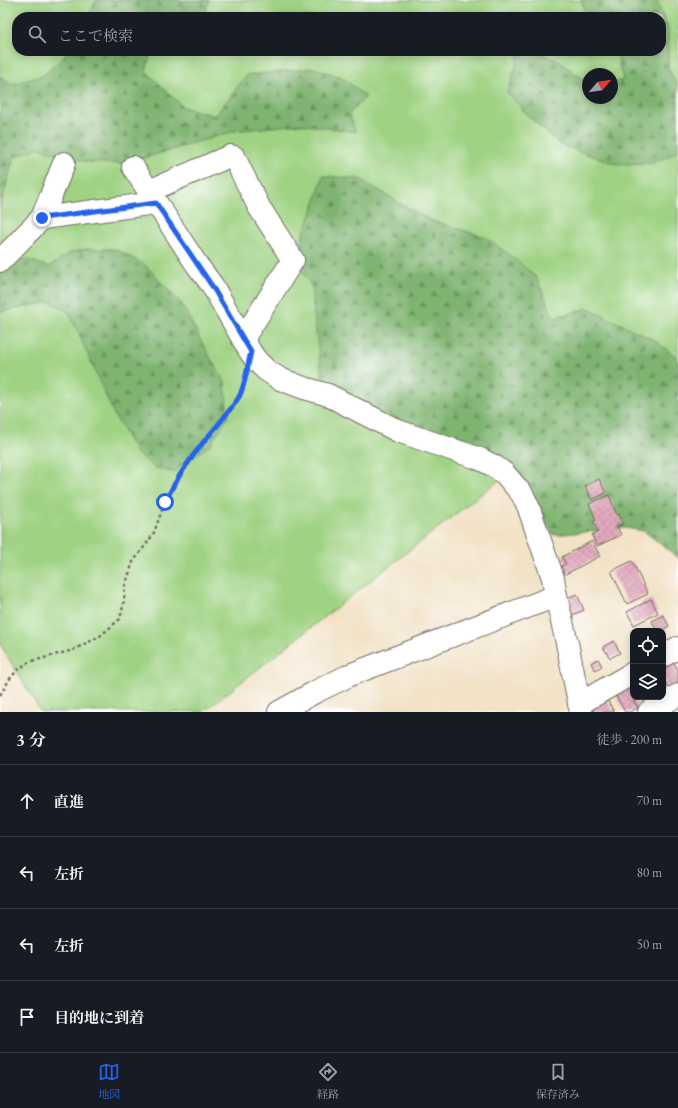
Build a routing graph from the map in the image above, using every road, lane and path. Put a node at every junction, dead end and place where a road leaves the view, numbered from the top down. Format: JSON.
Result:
{"nodes":[{"id":1,"x":64,"y":163,"type":"dead end"},
{"id":2,"x":133,"y":167,"type":"dead end"},
{"id":3,"x":152,"y":197,"type":"junction"},
{"id":4,"x":42,"y":218,"type":"junction"},
{"id":5,"x":0,"y":261,"type":"edge"},
{"id":6,"x":247,"y":346,"type":"junction"},
{"id":7,"x":556,"y":596,"type":"junction"},
{"id":8,"x":678,"y":650,"type":"edge"},
{"id":9,"x":666,"y":654,"type":"edge"},
{"id":10,"x":630,"y":675,"type":"edge"},
{"id":11,"x":0,"y":695,"type":"edge"},
{"id":12,"x":678,"y":695,"type":"edge"},
{"id":13,"x":580,"y":708,"type":"edge"},
{"id":14,"x":279,"y":712,"type":"edge"},
{"id":15,"x":649,"y":712,"type":"edge"}],
"edges":[{"from":1,"to":4,"type":"street"},
{"from":2,"to":3,"type":"street"},
{"from":3,"to":4,"type":"street"},
{"from":3,"to":6,"type":"street"},
{"from":3,"to":6,"type":"street"},
{"from":4,"to":5,"type":"street"},
{"from":6,"to":7,"type":"street"},
{"from":6,"to":11,"type":"path"},
{"from":7,"to":13,"type":"street"},
{"from":7,"to":14,"type":"street"},
{"from":8,"to":9,"type":"street"},
{"from":10,"to":13,"type":"street"},
{"from":12,"to":15,"type":"street"}]}
